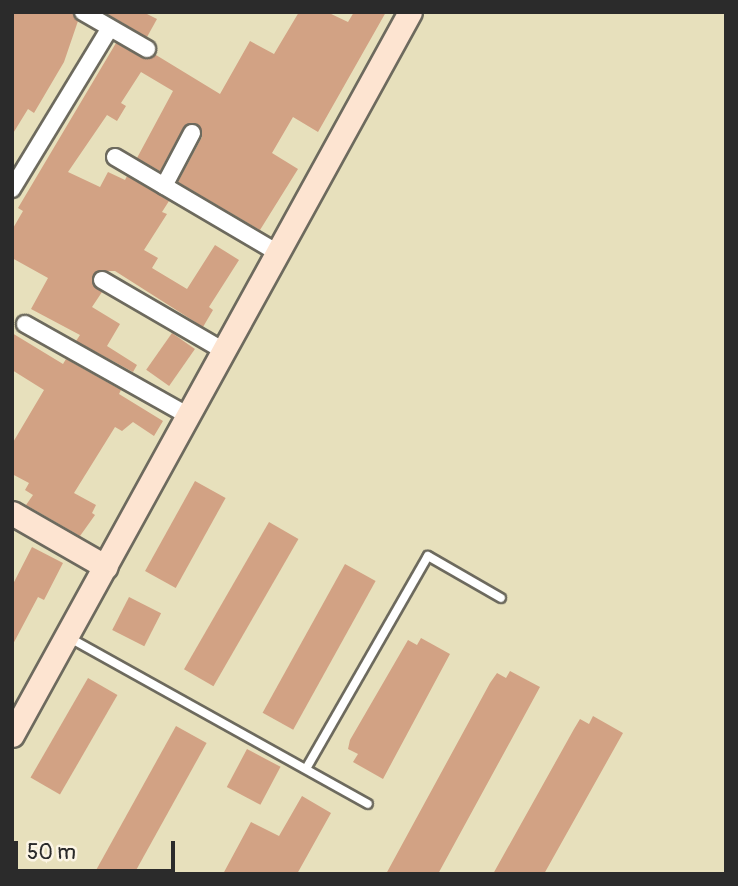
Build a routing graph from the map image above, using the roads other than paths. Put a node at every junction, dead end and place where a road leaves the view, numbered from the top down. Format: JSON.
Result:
{"nodes":[{"id":1,"x":83,"y":12,"type":"edge"},
{"id":2,"x":410,"y":12,"type":"edge"},
{"id":3,"x":110,"y":28,"type":"junction"},
{"id":4,"x":147,"y":49,"type":"dead end"},
{"id":5,"x":192,"y":134,"type":"dead end"},
{"id":6,"x":115,"y":157,"type":"dead end"},
{"id":7,"x":164,"y":186,"type":"junction"},
{"id":8,"x":12,"y":189,"type":"edge"},
{"id":9,"x":278,"y":253,"type":"junction"},
{"id":10,"x":102,"y":280,"type":"dead end"},
{"id":11,"x":25,"y":324,"type":"dead end"},
{"id":12,"x":224,"y":351,"type":"junction"},
{"id":13,"x":189,"y":416,"type":"junction"},
{"id":14,"x":12,"y":513,"type":"edge"},
{"id":15,"x":106,"y":567,"type":"junction"},
{"id":16,"x":501,"y":598,"type":"dead end"},
{"id":17,"x":67,"y":636,"type":"junction"},
{"id":18,"x":12,"y":735,"type":"edge"},
{"id":19,"x":307,"y":767,"type":"junction"},
{"id":20,"x":368,"y":804,"type":"dead end"}],
"edges":[{"from":1,"to":3,"type":"street"},
{"from":2,"to":9,"type":"street"},
{"from":3,"to":4,"type":"street"},
{"from":3,"to":8,"type":"street"},
{"from":5,"to":7,"type":"street"},
{"from":6,"to":7,"type":"street"},
{"from":7,"to":9,"type":"street"},
{"from":9,"to":12,"type":"street"},
{"from":10,"to":12,"type":"street"},
{"from":11,"to":13,"type":"street"},
{"from":12,"to":13,"type":"street"},
{"from":13,"to":15,"type":"street"},
{"from":14,"to":15,"type":"street"},
{"from":15,"to":17,"type":"street"},
{"from":16,"to":19,"type":"lane"},
{"from":17,"to":18,"type":"street"},
{"from":17,"to":19,"type":"lane"},
{"from":19,"to":20,"type":"lane"}]}
